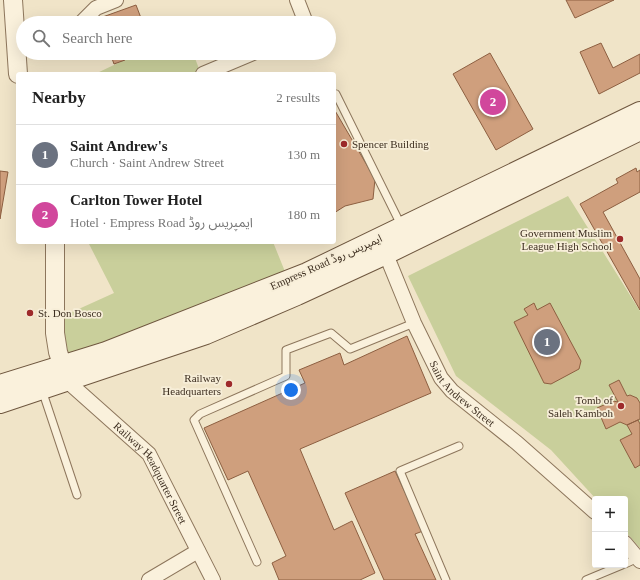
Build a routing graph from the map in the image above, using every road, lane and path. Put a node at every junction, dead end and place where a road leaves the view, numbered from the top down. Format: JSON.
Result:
{"nodes":[{"id":1,"x":13,"y":0,"type":"edge"},
{"id":2,"x":116,"y":0,"type":"edge"},
{"id":3,"x":297,"y":0,"type":"edge"},
{"id":4,"x":95,"y":4,"type":"edge"},
{"id":5,"x":86,"y":16,"type":"edge"},
{"id":6,"x":303,"y":16,"type":"edge"},
{"id":7,"x":16,"y":27,"type":"edge"},
{"id":8,"x":236,"y":60,"type":"edge"},
{"id":9,"x":208,"y":72,"type":"edge"},
{"id":10,"x":336,"y":94,"type":"edge"},
{"id":11,"x":640,"y":112,"type":"edge"},
{"id":12,"x":640,"y":130,"type":"edge"},
{"id":13,"x":402,"y":227,"type":"junction"},
{"id":14,"x":55,"y":244,"type":"edge"},
{"id":15,"x":383,"y":246,"type":"junction"},
{"id":16,"x":414,"y":323,"type":"junction"},
{"id":17,"x":65,"y":373,"type":"junction"},
{"id":18,"x":0,"y":385,"type":"edge"},
{"id":19,"x":42,"y":390,"type":"junction"},
{"id":20,"x":0,"y":403,"type":"edge"},
{"id":21,"x":459,"y":446,"type":"dead end"},
{"id":22,"x":77,"y":495,"type":"dead end"},
{"id":23,"x":592,"y":509,"type":"edge"},
{"id":24,"x":628,"y":549,"type":"edge"},
{"id":25,"x":198,"y":552,"type":"junction"},
{"id":26,"x":634,"y":561,"type":"edge"},
{"id":27,"x":257,"y":562,"type":"dead end"},
{"id":28,"x":615,"y":568,"type":"edge"},
{"id":29,"x":149,"y":580,"type":"edge"},
{"id":30,"x":213,"y":580,"type":"edge"},
{"id":31,"x":446,"y":580,"type":"edge"},
{"id":32,"x":586,"y":580,"type":"edge"}],
"edges":[{"from":1,"to":7,"type":"street"},
{"from":2,"to":4,"type":"street"},
{"from":3,"to":6,"type":"street"},
{"from":4,"to":5,"type":"street"},
{"from":8,"to":9,"type":"street"},
{"from":10,"to":13,"type":"lane"},
{"from":11,"to":13,"type":"main road","name":"Empress Road ایمپریس روڈ"},
{"from":12,"to":15,"type":"main road","name":"Empress Road ایمپریس روڈ"},
{"from":13,"to":15,"type":"main road","name":"Empress Road ایمپریس روڈ"},
{"from":14,"to":17,"type":"street"},
{"from":15,"to":16,"type":"street","name":"Saint Andrew Street"},
{"from":15,"to":17,"type":"main road","name":"Empress Road ایمپریس روڈ"},
{"from":16,"to":23,"type":"street","name":"Saint Andrew Street"},
{"from":16,"to":27,"type":"lane"},
{"from":17,"to":18,"type":"main road","name":"Empress Road ایمپریس روڈ"},
{"from":17,"to":19,"type":"main road","name":"Empress Road ایمپریس روڈ"},
{"from":17,"to":25,"type":"street","name":"Railway Headquarter Street"},
{"from":19,"to":20,"type":"main road","name":"Empress Road ایمپریس روڈ"},
{"from":19,"to":22,"type":"lane"},
{"from":21,"to":31,"type":"lane"},
{"from":24,"to":26,"type":"street"},
{"from":25,"to":29,"type":"street"},
{"from":25,"to":30,"type":"street","name":"Railway Headquarter Street"},
{"from":28,"to":32,"type":"lane"}]}
